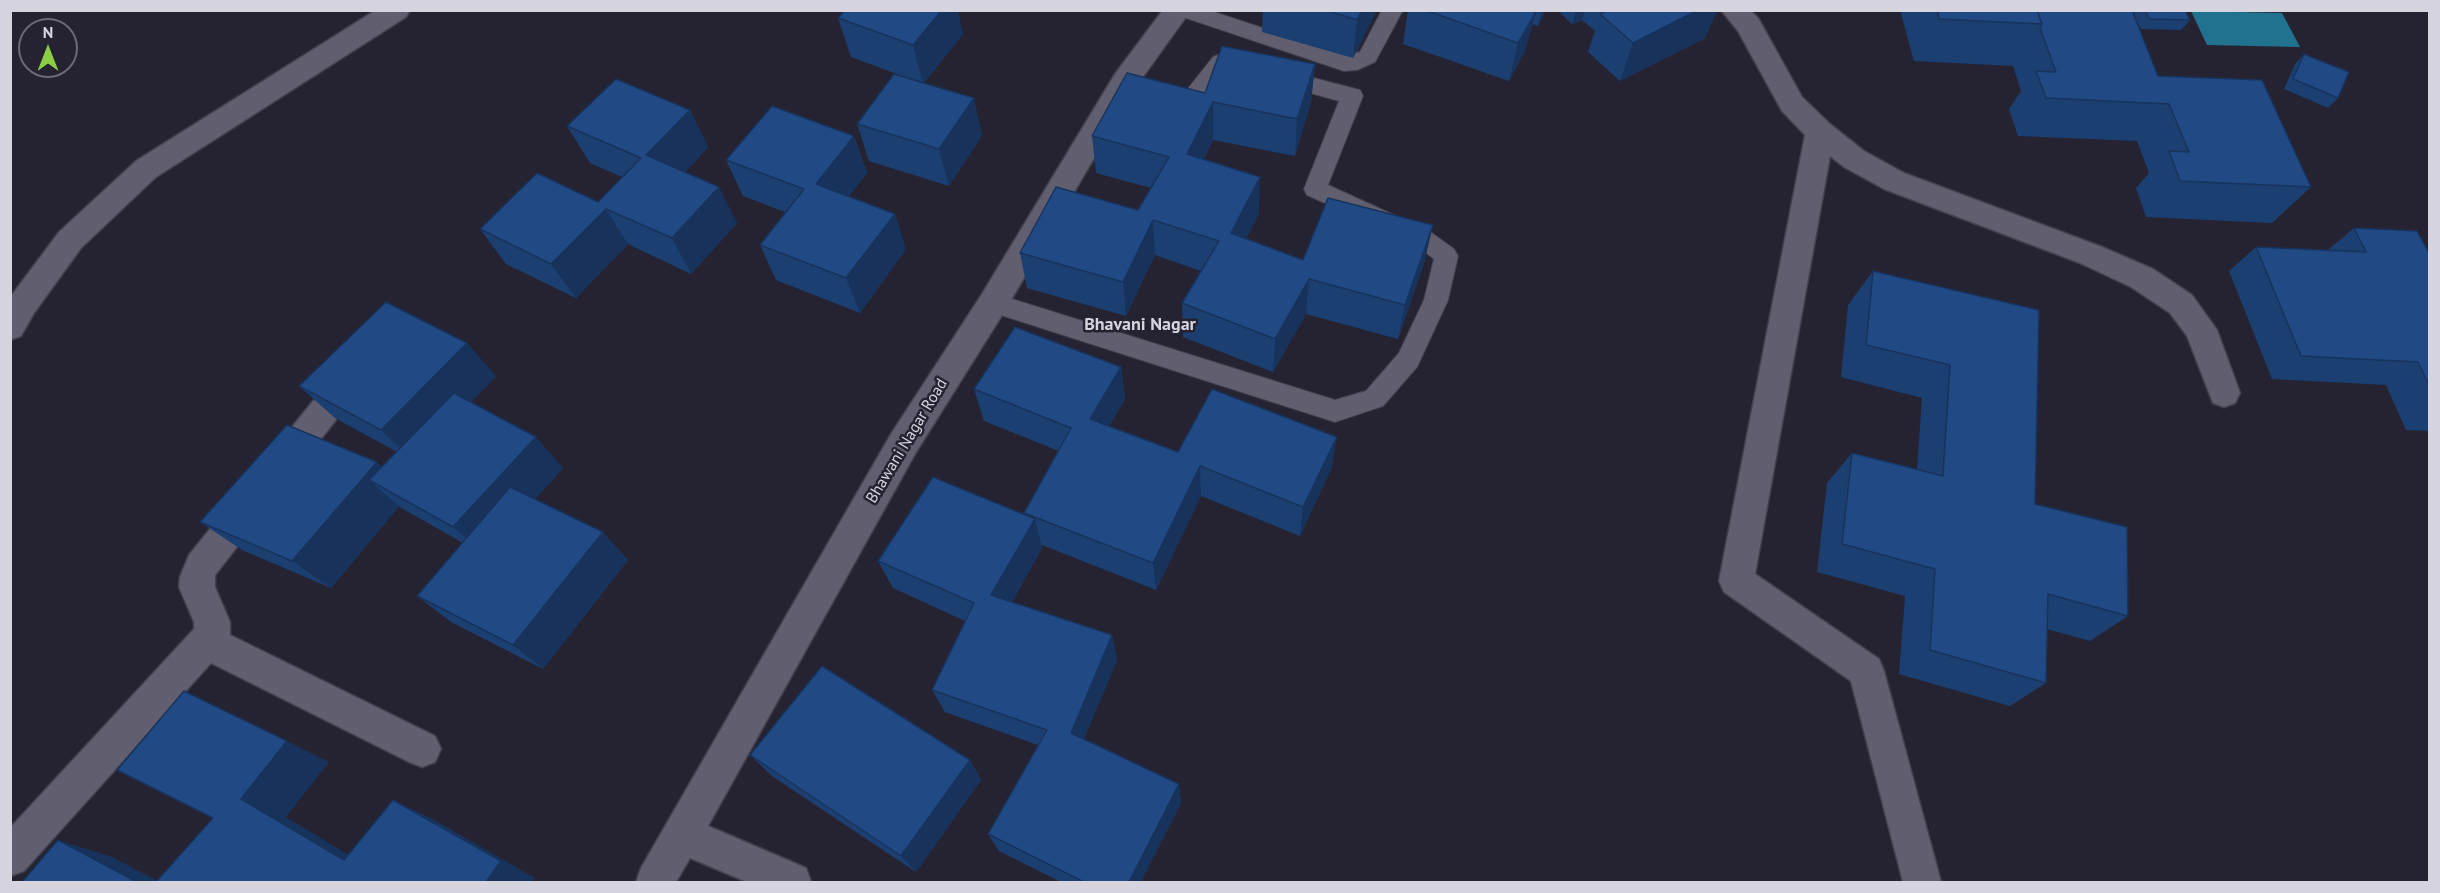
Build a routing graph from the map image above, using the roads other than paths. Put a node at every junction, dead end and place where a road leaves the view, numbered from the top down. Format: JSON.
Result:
{"nodes":[{"id":1,"x":398,"y":10,"type":"edge"},
{"id":2,"x":1178,"y":10,"type":"edge"},
{"id":3,"x":1184,"y":10,"type":"edge"},
{"id":4,"x":1393,"y":10,"type":"edge"},
{"id":5,"x":1734,"y":10,"type":"edge"},
{"id":6,"x":1125,"y":81,"type":"junction"},
{"id":7,"x":1820,"y":132,"type":"junction"},
{"id":8,"x":993,"y":303,"type":"junction"},
{"id":9,"x":10,"y":327,"type":"edge"},
{"id":10,"x":2224,"y":393,"type":"dead end"},
{"id":11,"x":324,"y":411,"type":"edge"},
{"id":12,"x":206,"y":642,"type":"junction"},
{"id":13,"x":422,"y":749,"type":"dead end"},
{"id":14,"x":682,"y":835,"type":"junction"},
{"id":15,"x":10,"y":858,"type":"edge"},
{"id":16,"x":655,"y":882,"type":"edge"},
{"id":17,"x":792,"y":882,"type":"edge"},
{"id":18,"x":1923,"y":882,"type":"edge"}],
"edges":[{"from":1,"to":9,"type":"street"},
{"from":2,"to":6,"type":"street","name":"Bhawani Nagar Road"},
{"from":3,"to":4,"type":"lane"},
{"from":5,"to":7,"type":"street"},
{"from":6,"to":8,"type":"street","name":"Bhawani Nagar Road"},
{"from":6,"to":8,"type":"lane"},
{"from":7,"to":10,"type":"street"},
{"from":7,"to":18,"type":"street"},
{"from":8,"to":14,"type":"street","name":"Bhawani Nagar Road"},
{"from":11,"to":12,"type":"street"},
{"from":12,"to":13,"type":"street"},
{"from":12,"to":15,"type":"street"},
{"from":14,"to":16,"type":"street","name":"Bhawani Nagar Road"},
{"from":14,"to":17,"type":"street"}]}
